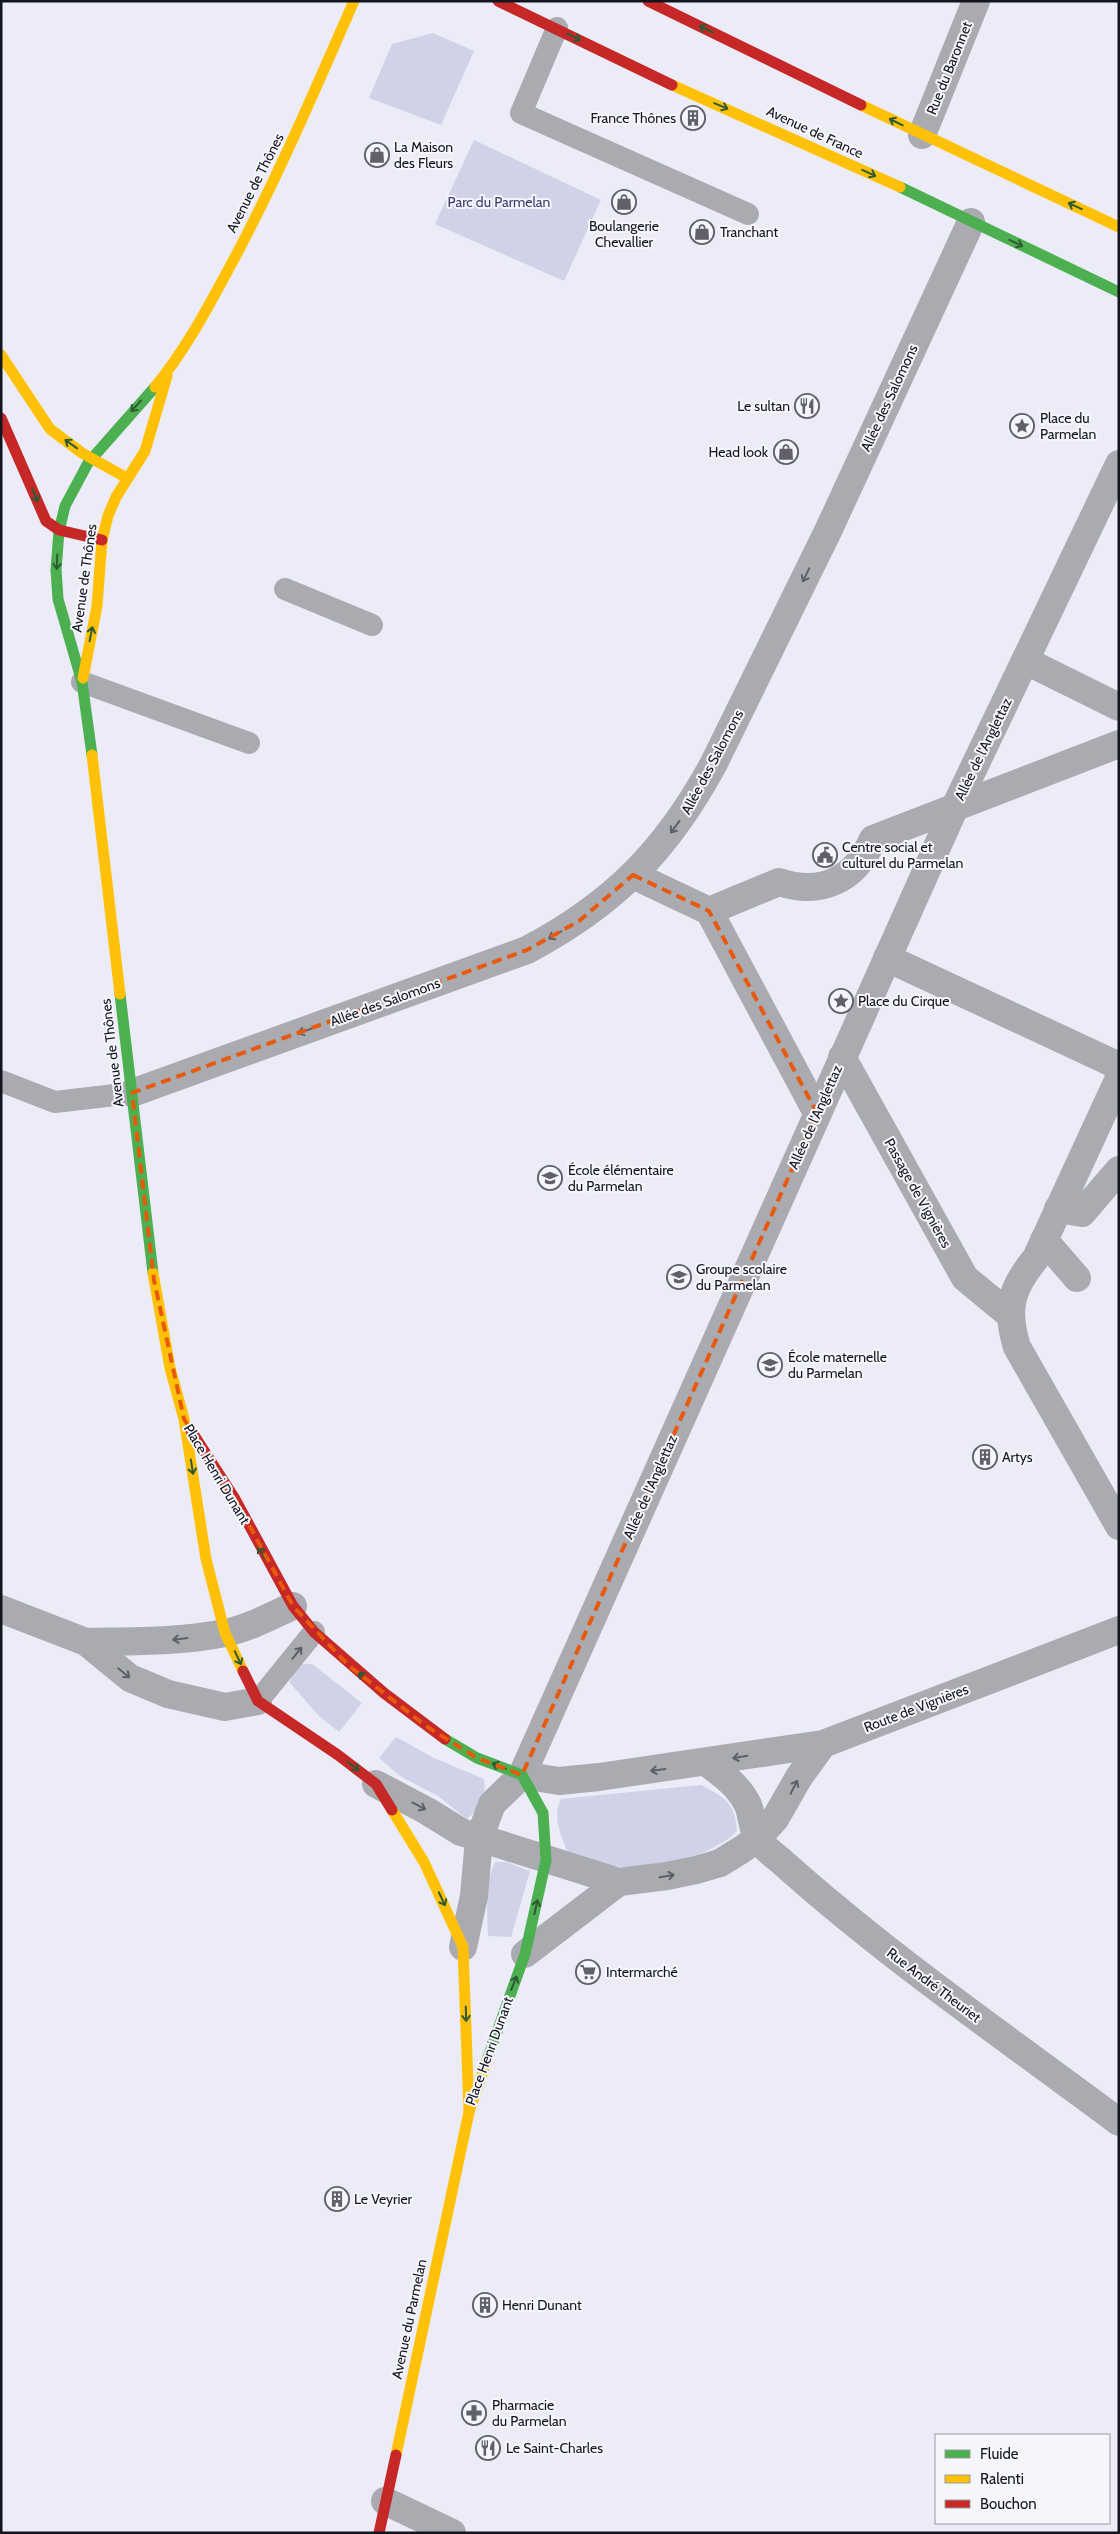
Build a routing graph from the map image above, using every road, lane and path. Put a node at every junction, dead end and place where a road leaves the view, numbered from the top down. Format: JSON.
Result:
{"nodes":[{"id":1,"x":354,"y":1,"type":"edge"},
{"id":2,"x":498,"y":1,"type":"edge"},
{"id":3,"x":648,"y":1,"type":"edge"},
{"id":4,"x":976,"y":1,"type":"edge"},
{"id":5,"x":556,"y":28,"type":"junction"},
{"id":6,"x":922,"y":135,"type":"junction"},
{"id":7,"x":748,"y":214,"type":"dead end"},
{"id":8,"x":971,"y":222,"type":"junction"},
{"id":9,"x":1119,"y":227,"type":"edge"},
{"id":10,"x":1119,"y":292,"type":"edge"},
{"id":11,"x":1,"y":354,"type":"edge"},
{"id":12,"x":169,"y":370,"type":"junction"},
{"id":13,"x":1,"y":418,"type":"edge"},
{"id":14,"x":91,"y":458,"type":"junction"},
{"id":15,"x":1119,"y":464,"type":"edge"},
{"id":16,"x":127,"y":478,"type":"junction"},
{"id":17,"x":59,"y":530,"type":"junction"},
{"id":18,"x":102,"y":540,"type":"junction"},
{"id":19,"x":285,"y":589,"type":"dead end"},
{"id":20,"x":372,"y":625,"type":"dead end"},
{"id":21,"x":1026,"y":661,"type":"junction"},
{"id":22,"x":82,"y":682,"type":"junction"},
{"id":23,"x":1119,"y":707,"type":"edge"},
{"id":24,"x":249,"y":743,"type":"dead end"},
{"id":25,"x":1119,"y":744,"type":"edge"},
{"id":26,"x":954,"y":809,"type":"junction"},
{"id":27,"x":633,"y":875,"type":"junction"},
{"id":28,"x":709,"y":910,"type":"junction"},
{"id":29,"x":887,"y":958,"type":"junction"},
{"id":30,"x":842,"y":1057,"type":"junction"},
{"id":31,"x":1119,"y":1066,"type":"edge"},
{"id":32,"x":1119,"y":1078,"type":"edge"},
{"id":33,"x":1,"y":1081,"type":"edge"},
{"id":34,"x":132,"y":1093,"type":"junction"},
{"id":35,"x":817,"y":1113,"type":"junction"},
{"id":36,"x":1119,"y":1170,"type":"edge"},
{"id":37,"x":1058,"y":1209,"type":"junction"},
{"id":38,"x":1044,"y":1240,"type":"junction"},
{"id":39,"x":1077,"y":1278,"type":"dead end"},
{"id":40,"x":1010,"y":1315,"type":"junction"},
{"id":41,"x":184,"y":1419,"type":"junction"},
{"id":42,"x":1119,"y":1526,"type":"edge"},
{"id":43,"x":293,"y":1606,"type":"junction"},
{"id":44,"x":1,"y":1609,"type":"edge"},
{"id":45,"x":1119,"y":1630,"type":"edge"},
{"id":46,"x":314,"y":1632,"type":"junction"},
{"id":47,"x":225,"y":1633,"type":"junction"},
{"id":48,"x":86,"y":1642,"type":"junction"},
{"id":49,"x":258,"y":1701,"type":"junction"},
{"id":50,"x":823,"y":1744,"type":"junction"},
{"id":51,"x":706,"y":1762,"type":"junction"},
{"id":52,"x":522,"y":1775,"type":"junction"},
{"id":53,"x":376,"y":1784,"type":"junction"},
{"id":54,"x":479,"y":1839,"type":"junction"},
{"id":55,"x":757,"y":1839,"type":"junction"},
{"id":56,"x":546,"y":1860,"type":"junction"},
{"id":57,"x":619,"y":1882,"type":"junction"},
{"id":58,"x":464,"y":1948,"type":"junction"},
{"id":59,"x":526,"y":1954,"type":"junction"},
{"id":60,"x":468,"y":2112,"type":"junction"},
{"id":61,"x":1119,"y":2122,"type":"edge"},
{"id":62,"x":385,"y":2501,"type":"junction"},
{"id":63,"x":379,"y":2533,"type":"edge"},
{"id":64,"x":452,"y":2533,"type":"edge"}],
"edges":[{"from":1,"to":12,"type":"main road","name":"Avenue de Thônes"},
{"from":2,"to":5,"type":"main road","name":"Avenue de France"},
{"from":6,"to":3,"type":"main road","one_way":true},
{"from":4,"to":6,"type":"street","name":"Rue du Baronnet"},
{"from":5,"to":7,"type":"lane"},
{"from":5,"to":8,"type":"main road","name":"Avenue de France","one_way":true},
{"from":9,"to":6,"type":"main road","one_way":true},
{"from":8,"to":10,"type":"main road","name":"Avenue de France","one_way":true},
{"from":8,"to":27,"type":"street","name":"Allée des Salomons","one_way":true},
{"from":14,"to":11,"type":"main road","one_way":true},
{"from":12,"to":14,"type":"main road","name":"Avenue de Thônes","one_way":true},
{"from":12,"to":16,"type":"main road","name":"Avenue de Thônes"},
{"from":13,"to":17,"type":"main road","one_way":true},
{"from":14,"to":16,"type":"main road"},
{"from":14,"to":17,"type":"main road","name":"Avenue de Thônes"},
{"from":15,"to":21,"type":"street","name":"Allée de l'Anglettaz"},
{"from":16,"to":18,"type":"main road","name":"Avenue de Thônes"},
{"from":17,"to":18,"type":"main road"},
{"from":17,"to":22,"type":"main road","name":"Avenue de Thônes","one_way":true},
{"from":22,"to":18,"type":"main road","name":"Avenue de Thônes","one_way":true},
{"from":19,"to":20,"type":"lane"},
{"from":21,"to":23,"type":"street"},
{"from":21,"to":26,"type":"street","name":"Allée de l'Anglettaz"},
{"from":22,"to":24,"type":"lane"},
{"from":22,"to":34,"type":"main road","name":"Avenue de Thônes"},
{"from":25,"to":26,"type":"street"},
{"from":26,"to":28,"type":"street"},
{"from":26,"to":29,"type":"street","name":"Allée de l'Anglettaz"},
{"from":27,"to":28,"type":"street"},
{"from":27,"to":34,"type":"street","name":"Allée des Salomons","one_way":true},
{"from":28,"to":35,"type":"street"},
{"from":29,"to":30,"type":"street","name":"Allée de l'Anglettaz"},
{"from":29,"to":31,"type":"street"},
{"from":30,"to":35,"type":"street","name":"Allée de l'Anglettaz"},
{"from":30,"to":40,"type":"street","name":"Passage de Vignières"},
{"from":32,"to":37,"type":"street"},
{"from":33,"to":34,"type":"lane"},
{"from":34,"to":41,"type":"main road","name":"Avenue de Thônes"},
{"from":35,"to":52,"type":"street","name":"Allée de l'Anglettaz"},
{"from":36,"to":37,"type":"street"},
{"from":37,"to":38,"type":"street"},
{"from":38,"to":39,"type":"street"},
{"from":38,"to":40,"type":"street"},
{"from":40,"to":42,"type":"street"},
{"from":43,"to":41,"type":"main road","name":"Place Henri Dunant","one_way":true},
{"from":41,"to":47,"type":"main road","name":"Place Henri Dunant","one_way":true},
{"from":43,"to":46,"type":"main road","name":"Place Henri Dunant"},
{"from":43,"to":47,"type":"street"},
{"from":44,"to":48,"type":"street"},
{"from":45,"to":50,"type":"street","name":"Route de Vignières"},
{"from":49,"to":46,"type":"lane","one_way":true},
{"from":52,"to":46,"type":"main road","name":"Place Henri Dunant","one_way":true},
{"from":47,"to":48,"type":"street","one_way":true},
{"from":47,"to":49,"type":"main road","name":"Place Henri Dunant","one_way":true},
{"from":48,"to":49,"type":"street","one_way":true},
{"from":49,"to":53,"type":"main road","name":"Place Henri Dunant","one_way":true},
{"from":50,"to":51,"type":"street","name":"Route de Vignières","one_way":true},
{"from":55,"to":50,"type":"street","name":"Place Henri Dunant","one_way":true},
{"from":51,"to":52,"type":"street","name":"Place Henri Dunant","one_way":true},
{"from":51,"to":55,"type":"street"},
{"from":52,"to":54,"type":"street","name":"Place Henri Dunant"},
{"from":52,"to":56,"type":"main road","name":"Place Henri Dunant"},
{"from":53,"to":54,"type":"street","name":"Place Henri Dunant","one_way":true},
{"from":53,"to":58,"type":"main road","name":"Place Henri Dunant","one_way":true},
{"from":54,"to":56,"type":"street","name":"Place Henri Dunant"},
{"from":54,"to":58,"type":"street","name":"Place Henri Dunant"},
{"from":57,"to":55,"type":"street","name":"Place Henri Dunant","one_way":true},
{"from":55,"to":61,"type":"street","name":"Rue André Theuriet"},
{"from":56,"to":57,"type":"street","name":"Place Henri Dunant"},
{"from":59,"to":56,"type":"main road","name":"Place Henri Dunant","one_way":true},
{"from":57,"to":59,"type":"street"},
{"from":58,"to":60,"type":"main road","name":"Place Henri Dunant","one_way":true},
{"from":60,"to":59,"type":"main road","name":"Place Henri Dunant","one_way":true},
{"from":60,"to":62,"type":"main road","name":"Avenue du Parmelan"},
{"from":62,"to":63,"type":"main road","name":"Avenue du Parmelan"},
{"from":62,"to":64,"type":"street"}]}
